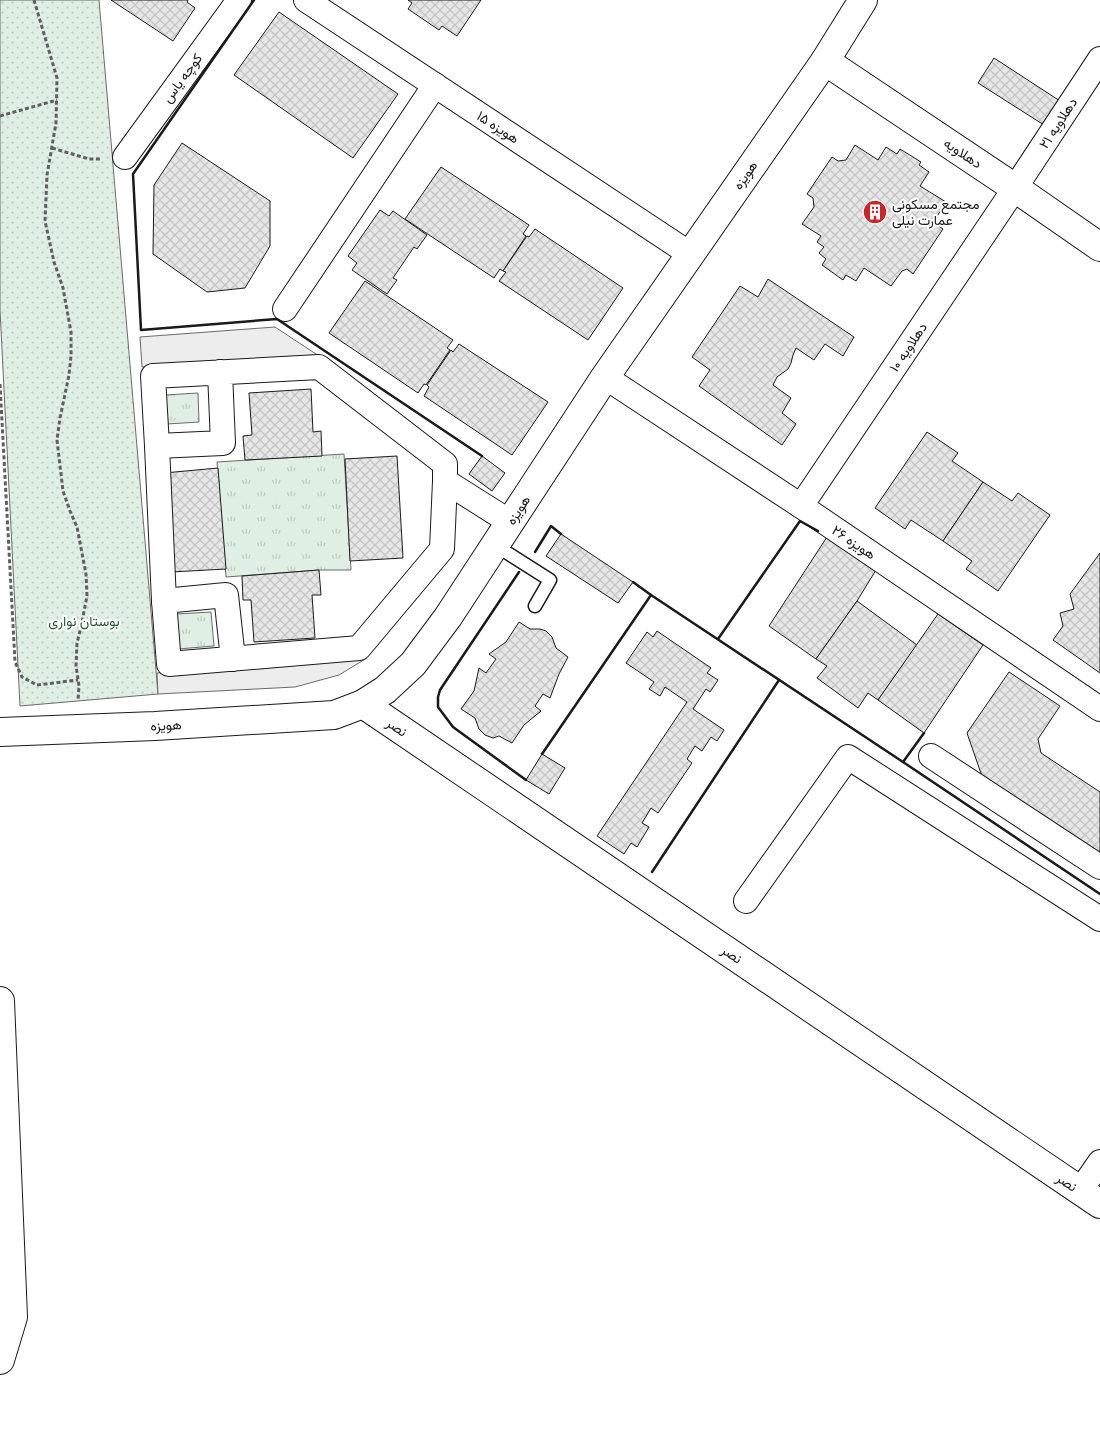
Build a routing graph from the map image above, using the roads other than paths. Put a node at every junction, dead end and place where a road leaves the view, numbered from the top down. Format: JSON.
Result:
{"nodes":[{"id":1,"x":239,"y":0,"type":"edge"},
{"id":2,"x":306,"y":0,"type":"edge"},
{"id":3,"x":856,"y":3,"type":"edge"},
{"id":4,"x":1100,"y":59,"type":"edge"},
{"id":5,"x":825,"y":61,"type":"junction"},
{"id":6,"x":435,"y":85,"type":"junction"},
{"id":7,"x":124,"y":157,"type":"road end"},
{"id":8,"x":1015,"y":188,"type":"junction"},
{"id":9,"x":1100,"y":247,"type":"edge"},
{"id":10,"x":690,"y":254,"type":"junction"},
{"id":11,"x":285,"y":309,"type":"dead end"},
{"id":12,"x":220,"y":372,"type":"junction"},
{"id":13,"x":605,"y":377,"type":"junction"},
{"id":14,"x":157,"y":446,"type":"junction"},
{"id":15,"x":445,"y":480,"type":"junction"},
{"id":16,"x":801,"y":506,"type":"junction"},
{"id":17,"x":510,"y":522,"type":"junction"},
{"id":18,"x":495,"y":545,"type":"junction"},
{"id":19,"x":164,"y":601,"type":"junction"},
{"id":20,"x":535,"y":606,"type":"dead end"},
{"id":21,"x":233,"y":659,"type":"junction"},
{"id":22,"x":364,"y":704,"type":"junction"},
{"id":23,"x":1100,"y":709,"type":"edge"},
{"id":24,"x":0,"y":732,"type":"edge"},
{"id":25,"x":931,"y":756,"type":"dead end"},
{"id":26,"x":1100,"y":867,"type":"edge"},
{"id":27,"x":746,"y":901,"type":"dead end"},
{"id":28,"x":1100,"y":919,"type":"edge"},
{"id":29,"x":0,"y":1001,"type":"edge"},
{"id":30,"x":1100,"y":1162,"type":"edge"},
{"id":31,"x":1090,"y":1198,"type":"edge"},
{"id":32,"x":0,"y":1360,"type":"edge"}],
"edges":[{"from":1,"to":7,"type":"street","name":"کوچه یاس"},
{"from":2,"to":6,"type":"street","name":"هویزه ۱۵"},
{"from":3,"to":5,"type":"street","name":"هویزه"},
{"from":4,"to":8,"type":"street","name":"دهلاویه ۲۱"},
{"from":5,"to":8,"type":"street","name":"دهلاویه"},
{"from":5,"to":10,"type":"street","name":"هویزه"},
{"from":6,"to":10,"type":"street","name":"هویزه ۱۵"},
{"from":6,"to":11,"type":"street"},
{"from":8,"to":9,"type":"street","name":"دهلاویه"},
{"from":8,"to":16,"type":"street","name":"دهلاویه ۱۰"},
{"from":10,"to":13,"type":"street","name":"هویزه"},
{"from":12,"to":14,"type":"street"},
{"from":12,"to":14,"type":"street"},
{"from":12,"to":15,"type":"street"},
{"from":13,"to":16,"type":"street","name":"هویزه ۲۶"},
{"from":13,"to":17,"type":"street","name":"هویزه"},
{"from":14,"to":19,"type":"street"},
{"from":15,"to":17,"type":"street"},
{"from":15,"to":21,"type":"street"},
{"from":16,"to":23,"type":"street","name":"هویزه ۲۶"},
{"from":17,"to":18,"type":"street","name":"هویزه"},
{"from":18,"to":20,"type":"lane"},
{"from":18,"to":22,"type":"street","name":"هویزه"},
{"from":19,"to":21,"type":"street"},
{"from":19,"to":21,"type":"street"},
{"from":22,"to":24,"type":"street","name":"هویزه"},
{"from":22,"to":31,"type":"street","name":"نصر"},
{"from":25,"to":26,"type":"street"},
{"from":27,"to":28,"type":"street"},
{"from":29,"to":32,"type":"street"},
{"from":30,"to":31,"type":"street"}]}
